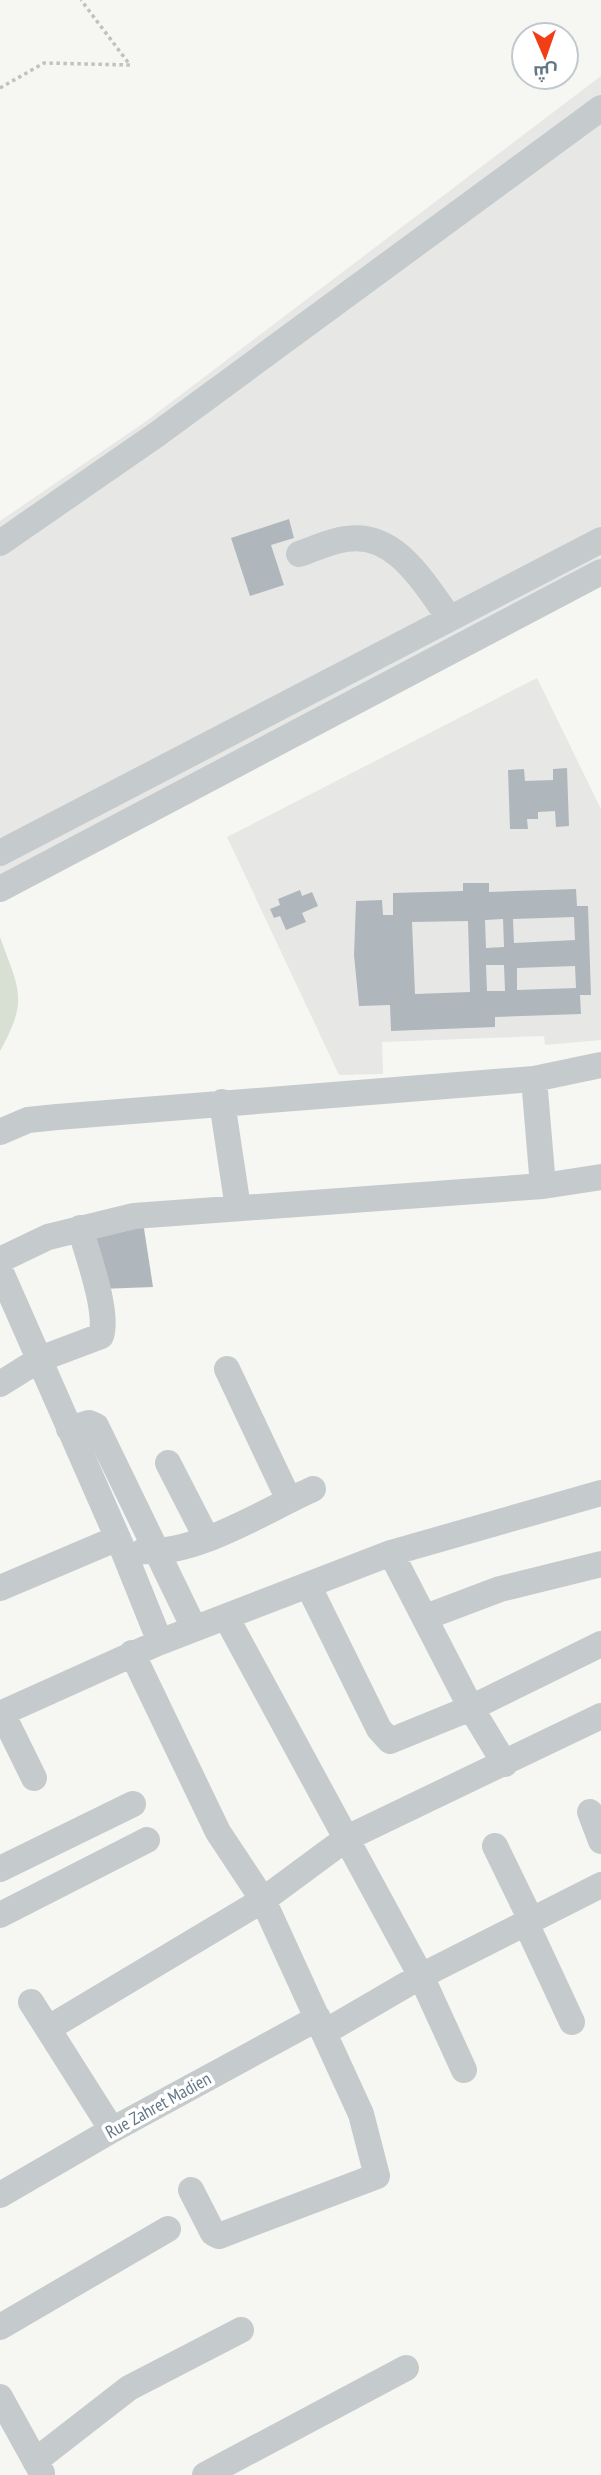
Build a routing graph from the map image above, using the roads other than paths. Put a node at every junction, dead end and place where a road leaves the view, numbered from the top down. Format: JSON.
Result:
{"nodes":[{"id":1,"x":601,"y":108,"type":"edge"},
{"id":2,"x":601,"y":540,"type":"edge"},
{"id":3,"x":0,"y":543,"type":"edge"},
{"id":4,"x":299,"y":554,"type":"dead end"},
{"id":5,"x":601,"y":572,"type":"edge"},
{"id":6,"x":449,"y":617,"type":"junction"},
{"id":7,"x":0,"y":853,"type":"edge"},
{"id":8,"x":0,"y":889,"type":"edge"},
{"id":9,"x":601,"y":1065,"type":"edge"},
{"id":10,"x":534,"y":1079,"type":"junction"},
{"id":11,"x":222,"y":1102,"type":"junction"},
{"id":12,"x":0,"y":1116,"type":"edge"},
{"id":13,"x":28,"y":1120,"type":"junction"},
{"id":14,"x":0,"y":1132,"type":"edge"},
{"id":15,"x":601,"y":1177,"type":"edge"},
{"id":16,"x":543,"y":1186,"type":"junction"},
{"id":17,"x":238,"y":1209,"type":"junction"},
{"id":18,"x":80,"y":1228,"type":"junction"},
{"id":19,"x":0,"y":1260,"type":"edge"},
{"id":20,"x":0,"y":1270,"type":"edge"},
{"id":21,"x":40,"y":1359,"type":"junction"},
{"id":22,"x":227,"y":1369,"type":"dead end"},
{"id":23,"x":0,"y":1384,"type":"edge"},
{"id":24,"x":69,"y":1429,"type":"junction"},
{"id":25,"x":168,"y":1463,"type":"dead end"},
{"id":26,"x":600,"y":1495,"type":"edge"},
{"id":27,"x":206,"y":1539,"type":"junction"},
{"id":28,"x":120,"y":1544,"type":"junction"},
{"id":29,"x":160,"y":1553,"type":"junction"},
{"id":30,"x":391,"y":1553,"type":"junction"},
{"id":31,"x":601,"y":1564,"type":"edge"},
{"id":32,"x":2,"y":1584,"type":"edge"},
{"id":33,"x":309,"y":1587,"type":"junction"},
{"id":34,"x":226,"y":1617,"type":"junction"},
{"id":35,"x":426,"y":1617,"type":"junction"},
{"id":36,"x":194,"y":1629,"type":"junction"},
{"id":37,"x":160,"y":1642,"type":"junction"},
{"id":38,"x":601,"y":1644,"type":"edge"},
{"id":39,"x":132,"y":1653,"type":"junction"},
{"id":40,"x":471,"y":1708,"type":"junction"},
{"id":41,"x":1,"y":1714,"type":"edge"},
{"id":42,"x":601,"y":1716,"type":"edge"},
{"id":43,"x":505,"y":1764,"type":"junction"},
{"id":44,"x":34,"y":1778,"type":"dead end"},
{"id":45,"x":133,"y":1804,"type":"dead end"},
{"id":46,"x":590,"y":1812,"type":"dead end"},
{"id":47,"x":347,"y":1838,"type":"junction"},
{"id":48,"x":148,"y":1840,"type":"dead end"},
{"id":49,"x":601,"y":1841,"type":"edge"},
{"id":50,"x":495,"y":1846,"type":"dead end"},
{"id":51,"x":0,"y":1869,"type":"edge"},
{"id":52,"x":601,"y":1885,"type":"edge"},
{"id":53,"x":263,"y":1900,"type":"junction"},
{"id":54,"x":1,"y":1911,"type":"edge"},
{"id":55,"x":528,"y":1920,"type":"junction"},
{"id":56,"x":421,"y":1976,"type":"junction"},
{"id":57,"x":31,"y":2002,"type":"dead end"},
{"id":58,"x":572,"y":2022,"type":"dead end"},
{"id":59,"x":321,"y":2025,"type":"junction"},
{"id":60,"x":49,"y":2028,"type":"junction"},
{"id":61,"x":464,"y":2070,"type":"dead end"},
{"id":62,"x":112,"y":2130,"type":"junction"},
{"id":63,"x":191,"y":2190,"type":"dead end"},
{"id":64,"x":0,"y":2195,"type":"edge"},
{"id":65,"x":168,"y":2229,"type":"dead end"},
{"id":66,"x":0,"y":2326,"type":"edge"},
{"id":67,"x":241,"y":2330,"type":"dead end"},
{"id":68,"x":406,"y":2368,"type":"dead end"},
{"id":69,"x":1,"y":2401,"type":"edge"},
{"id":70,"x":39,"y":2468,"type":"edge"},
{"id":71,"x":205,"y":2475,"type":"edge"}],
"edges":[{"from":1,"to":3,"type":"street"},
{"from":2,"to":6,"type":"street"},
{"from":4,"to":6,"type":"street"},
{"from":5,"to":8,"type":"street"},
{"from":6,"to":7,"type":"street"},
{"from":9,"to":10,"type":"street"},
{"from":10,"to":11,"type":"street"},
{"from":10,"to":16,"type":"street"},
{"from":11,"to":13,"type":"street"},
{"from":11,"to":17,"type":"street"},
{"from":12,"to":13,"type":"street"},
{"from":13,"to":14,"type":"street"},
{"from":15,"to":16,"type":"street"},
{"from":16,"to":17,"type":"street"},
{"from":17,"to":18,"type":"street"},
{"from":18,"to":19,"type":"street"},
{"from":18,"to":21,"type":"street"},
{"from":20,"to":21,"type":"street"},
{"from":21,"to":23,"type":"street"},
{"from":21,"to":24,"type":"street"},
{"from":22,"to":27,"type":"street"},
{"from":24,"to":28,"type":"street"},
{"from":24,"to":29,"type":"street"},
{"from":25,"to":27,"type":"street"},
{"from":26,"to":30,"type":"street"},
{"from":27,"to":29,"type":"street"},
{"from":28,"to":29,"type":"street"},
{"from":28,"to":32,"type":"street"},
{"from":28,"to":37,"type":"street"},
{"from":29,"to":36,"type":"street"},
{"from":30,"to":33,"type":"street"},
{"from":30,"to":35,"type":"street"},
{"from":31,"to":35,"type":"street"},
{"from":33,"to":34,"type":"street"},
{"from":33,"to":40,"type":"street"},
{"from":34,"to":36,"type":"street"},
{"from":34,"to":47,"type":"street"},
{"from":35,"to":40,"type":"street"},
{"from":36,"to":37,"type":"street"},
{"from":37,"to":39,"type":"street"},
{"from":38,"to":40,"type":"street"},
{"from":39,"to":41,"type":"street"},
{"from":39,"to":53,"type":"street"},
{"from":40,"to":43,"type":"street"},
{"from":41,"to":44,"type":"street"},
{"from":42,"to":43,"type":"street"},
{"from":43,"to":47,"type":"street"},
{"from":45,"to":51,"type":"street"},
{"from":46,"to":49,"type":"street"},
{"from":47,"to":53,"type":"street"},
{"from":47,"to":56,"type":"street"},
{"from":48,"to":54,"type":"street"},
{"from":50,"to":55,"type":"street"},
{"from":52,"to":55,"type":"street","name":"Rue Zahret Madien"},
{"from":53,"to":59,"type":"street"},
{"from":53,"to":60,"type":"street"},
{"from":55,"to":56,"type":"street","name":"Rue Zahret Madien"},
{"from":55,"to":58,"type":"street"},
{"from":56,"to":59,"type":"street","name":"Rue Zahret Madien"},
{"from":56,"to":61,"type":"street"},
{"from":57,"to":60,"type":"street"},
{"from":59,"to":62,"type":"street","name":"Rue Zahret Madien"},
{"from":59,"to":63,"type":"street"},
{"from":60,"to":62,"type":"street"},
{"from":62,"to":64,"type":"street","name":"Rue Zahret Madien"},
{"from":65,"to":66,"type":"street"},
{"from":67,"to":70,"type":"street"},
{"from":68,"to":71,"type":"street"},
{"from":69,"to":70,"type":"street"}]}
